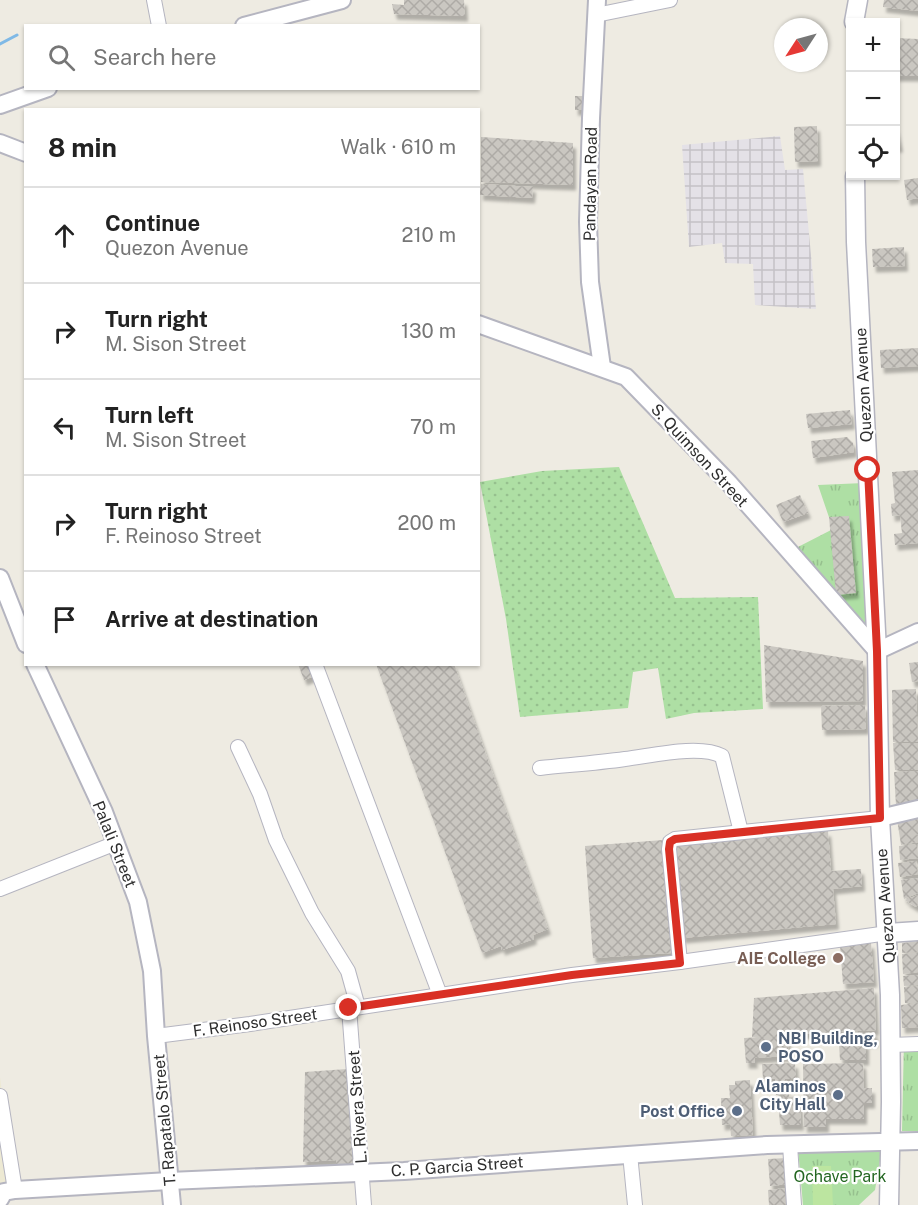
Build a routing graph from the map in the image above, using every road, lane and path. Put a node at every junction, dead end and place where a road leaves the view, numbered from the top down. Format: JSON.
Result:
{"nodes":[{"id":1,"x":154,"y":0,"type":"edge"},
{"id":2,"x":342,"y":0,"type":"edge"},
{"id":3,"x":670,"y":0,"type":"edge"},
{"id":4,"x":858,"y":0,"type":"edge"},
{"id":5,"x":597,"y":8,"type":"edge"},
{"id":6,"x":855,"y":18,"type":"edge"},
{"id":7,"x":159,"y":24,"type":"edge"},
{"id":8,"x":252,"y":24,"type":"edge"},
{"id":9,"x":42,"y":90,"type":"edge"},
{"id":10,"x":0,"y":105,"type":"edge"},
{"id":11,"x":0,"y":143,"type":"edge"},
{"id":12,"x":24,"y":152,"type":"edge"},
{"id":13,"x":855,"y":180,"type":"edge"},
{"id":14,"x":480,"y":325,"type":"edge"},
{"id":15,"x":602,"y":368,"type":"junction"},
{"id":16,"x":0,"y":578,"type":"edge"},
{"id":17,"x":21,"y":618,"type":"edge"},
{"id":18,"x":918,"y":632,"type":"edge"},
{"id":19,"x":24,"y":634,"type":"edge"},
{"id":20,"x":877,"y":651,"type":"junction"},
{"id":21,"x":36,"y":666,"type":"edge"},
{"id":22,"x":316,"y":666,"type":"edge"},
{"id":23,"x":238,"y":747,"type":"dead end"},
{"id":24,"x":540,"y":768,"type":"dead end"},
{"id":25,"x":918,"y":809,"type":"edge"},
{"id":26,"x":880,"y":818,"type":"junction"},
{"id":27,"x":741,"y":832,"type":"junction"},
{"id":28,"x":116,"y":843,"type":"junction"},
{"id":29,"x":0,"y":889,"type":"edge"},
{"id":30,"x":918,"y":931,"type":"edge"},
{"id":31,"x":888,"y":933,"type":"junction"},
{"id":32,"x":680,"y":963,"type":"junction"},
{"id":33,"x":440,"y":995,"type":"junction"},
{"id":34,"x":354,"y":1008,"type":"junction"},
{"id":35,"x":156,"y":1036,"type":"junction"},
{"id":36,"x":918,"y":1044,"type":"edge"},
{"id":37,"x":891,"y":1045,"type":"junction"},
{"id":38,"x":0,"y":1096,"type":"edge"},
{"id":39,"x":890,"y":1141,"type":"junction"},
{"id":40,"x":918,"y":1141,"type":"edge"},
{"id":41,"x":790,"y":1144,"type":"junction"},
{"id":42,"x":630,"y":1154,"type":"junction"},
{"id":43,"x":362,"y":1173,"type":"junction"},
{"id":44,"x":170,"y":1181,"type":"junction"},
{"id":45,"x":5,"y":1196,"type":"edge"},
{"id":46,"x":886,"y":1200,"type":"edge"},
{"id":47,"x":1,"y":1205,"type":"edge"},
{"id":48,"x":172,"y":1205,"type":"edge"},
{"id":49,"x":364,"y":1205,"type":"edge"},
{"id":50,"x":635,"y":1205,"type":"edge"},
{"id":51,"x":794,"y":1205,"type":"edge"}],
"edges":[{"from":1,"to":7,"type":"street"},
{"from":2,"to":8,"type":"street"},
{"from":3,"to":5,"type":"street"},
{"from":4,"to":6,"type":"main road"},
{"from":5,"to":15,"type":"street","name":"Pandayan Road"},
{"from":9,"to":10,"type":"street"},
{"from":11,"to":12,"type":"street"},
{"from":13,"to":20,"type":"main road","name":"Quezon Avenue"},
{"from":14,"to":15,"type":"street","name":"S. Quimson Street"},
{"from":15,"to":20,"type":"street","name":"S. Quimson Street"},
{"from":16,"to":17,"type":"street"},
{"from":17,"to":19,"type":"street"},
{"from":18,"to":20,"type":"street"},
{"from":20,"to":26,"type":"main road","name":"Quezon Avenue"},
{"from":21,"to":28,"type":"street","name":"Palali Street"},
{"from":22,"to":33,"type":"street"},
{"from":23,"to":34,"type":"street","name":"L. Rivera Street"},
{"from":24,"to":27,"type":"street"},
{"from":25,"to":26,"type":"street"},
{"from":26,"to":27,"type":"street"},
{"from":26,"to":31,"type":"main road","name":"Quezon Avenue"},
{"from":27,"to":32,"type":"street"},
{"from":28,"to":29,"type":"street"},
{"from":28,"to":35,"type":"street","name":"Palali Street"},
{"from":30,"to":31,"type":"main road"},
{"from":31,"to":32,"type":"street","name":"F. Reinoso Street"},
{"from":31,"to":37,"type":"main road","name":"Quezon Avenue"},
{"from":32,"to":33,"type":"street","name":"F. Reinoso Street"},
{"from":33,"to":34,"type":"street","name":"F. Reinoso Street"},
{"from":34,"to":35,"type":"street","name":"F. Reinoso Street"},
{"from":34,"to":43,"type":"street","name":"L. Rivera Street"},
{"from":35,"to":44,"type":"street","name":"T. Rapatalo Street"},
{"from":36,"to":37,"type":"street"},
{"from":37,"to":39,"type":"main road","name":"Quezon Avenue"},
{"from":38,"to":45,"type":"street"},
{"from":39,"to":40,"type":"street","name":"C. P. Garcia Street"},
{"from":39,"to":41,"type":"street","name":"C. P. Garcia Street"},
{"from":39,"to":46,"type":"main road","name":"Quezon Avenue"},
{"from":41,"to":42,"type":"street","name":"C. P. Garcia Street"},
{"from":41,"to":51,"type":"street"},
{"from":42,"to":43,"type":"street","name":"C. P. Garcia Street"},
{"from":42,"to":50,"type":"street"},
{"from":43,"to":44,"type":"street","name":"C. P. Garcia Street"},
{"from":43,"to":49,"type":"street","name":"L. Rivera Street"},
{"from":44,"to":45,"type":"street","name":"C. P. Garcia Street"},
{"from":44,"to":48,"type":"street","name":"T. Rapatalo Street"},
{"from":45,"to":47,"type":"street"}]}
